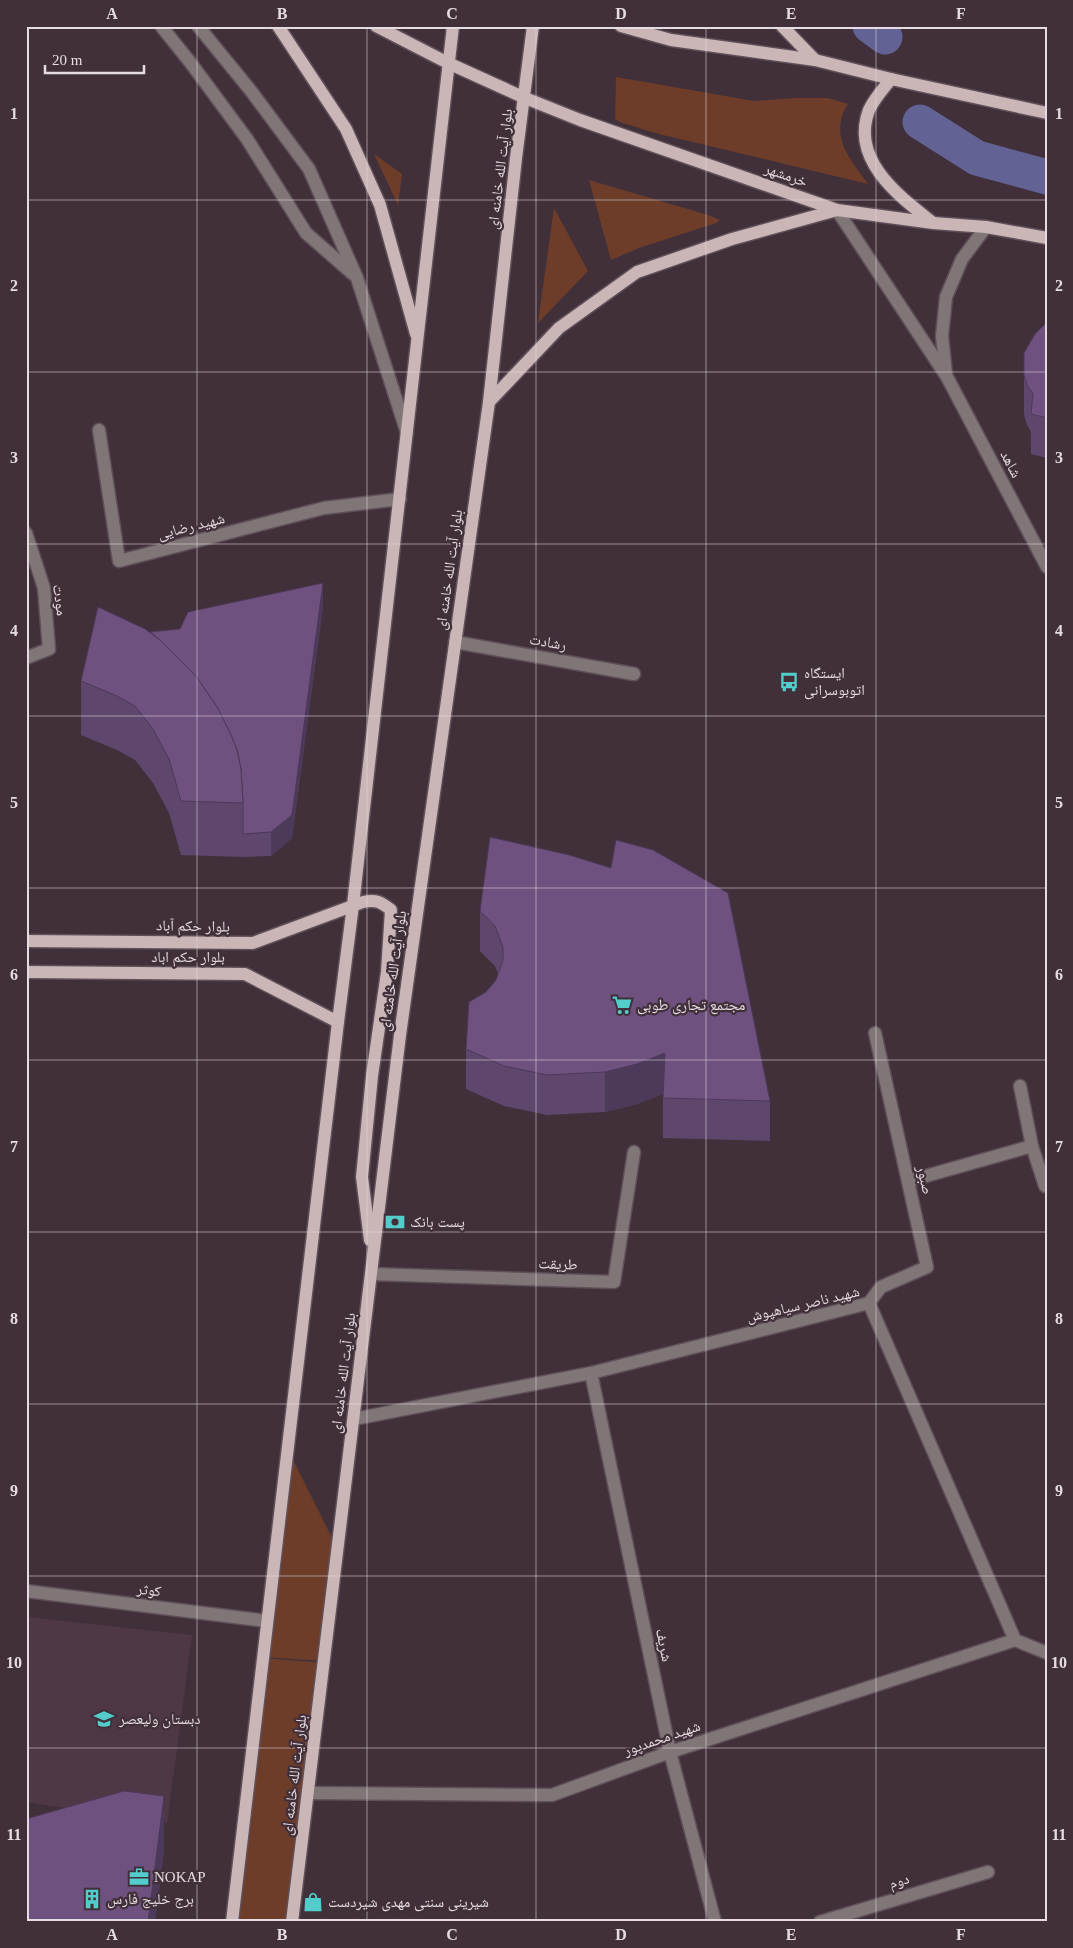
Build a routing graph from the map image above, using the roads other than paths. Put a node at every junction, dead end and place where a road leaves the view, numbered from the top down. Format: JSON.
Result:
{"nodes":[{"id":1,"x":161,"y":26,"type":"edge"},
{"id":2,"x":198,"y":26,"type":"edge"},
{"id":3,"x":278,"y":26,"type":"edge"},
{"id":4,"x":376,"y":26,"type":"edge"},
{"id":5,"x":453,"y":26,"type":"edge"},
{"id":6,"x":534,"y":26,"type":"edge"},
{"id":7,"x":621,"y":26,"type":"edge"},
{"id":8,"x":782,"y":26,"type":"edge"},
{"id":9,"x":815,"y":60,"type":"junction"},
{"id":10,"x":448,"y":63,"type":"junction"},
{"id":11,"x":891,"y":79,"type":"junction"},
{"id":12,"x":526,"y":98,"type":"junction"},
{"id":13,"x":1047,"y":113,"type":"edge"},
{"id":14,"x":837,"y":210,"type":"junction"},
{"id":15,"x":933,"y":222,"type":"junction"},
{"id":16,"x":986,"y":227,"type":"junction"},
{"id":17,"x":1047,"y":238,"type":"edge"},
{"id":18,"x":357,"y":278,"type":"junction"},
{"id":19,"x":418,"y":341,"type":"junction"},
{"id":20,"x":947,"y":377,"type":"junction"},
{"id":21,"x":489,"y":402,"type":"junction"},
{"id":22,"x":99,"y":430,"type":"dead end"},
{"id":23,"x":408,"y":433,"type":"junction"},
{"id":24,"x":400,"y":499,"type":"junction"},
{"id":25,"x":26,"y":533,"type":"edge"},
{"id":26,"x":1047,"y":567,"type":"edge"},
{"id":27,"x":455,"y":642,"type":"junction"},
{"id":28,"x":26,"y":658,"type":"edge"},
{"id":29,"x":634,"y":674,"type":"dead end"},
{"id":30,"x":353,"y":906,"type":"junction"},
{"id":31,"x":26,"y":941,"type":"edge"},
{"id":32,"x":26,"y":972,"type":"edge"},
{"id":33,"x":338,"y":1022,"type":"junction"},
{"id":34,"x":875,"y":1033,"type":"dead end"},
{"id":35,"x":1020,"y":1086,"type":"dead end"},
{"id":36,"x":1032,"y":1146,"type":"junction"},
{"id":37,"x":634,"y":1152,"type":"dead end"},
{"id":38,"x":908,"y":1181,"type":"junction"},
{"id":39,"x":1045,"y":1186,"type":"dead end"},
{"id":40,"x":373,"y":1258,"type":"junction"},
{"id":41,"x":371,"y":1274,"type":"junction"},
{"id":42,"x":869,"y":1303,"type":"junction"},
{"id":43,"x":591,"y":1373,"type":"junction"},
{"id":44,"x":354,"y":1419,"type":"junction"},
{"id":45,"x":26,"y":1591,"type":"edge"},
{"id":46,"x":267,"y":1621,"type":"junction"},
{"id":47,"x":1016,"y":1640,"type":"junction"},
{"id":48,"x":1047,"y":1652,"type":"edge"},
{"id":49,"x":670,"y":1752,"type":"junction"},
{"id":50,"x":309,"y":1793,"type":"junction"},
{"id":51,"x":988,"y":1872,"type":"dead end"},
{"id":52,"x":232,"y":1922,"type":"edge"},
{"id":53,"x":292,"y":1922,"type":"edge"},
{"id":54,"x":715,"y":1922,"type":"edge"},
{"id":55,"x":820,"y":1922,"type":"edge"}],
"edges":[{"from":1,"to":18,"type":"street"},
{"from":2,"to":18,"type":"street"},
{"from":3,"to":19,"type":"main road"},
{"from":4,"to":10,"type":"main road","name":"خرمشهر"},
{"from":5,"to":10,"type":"main road"},
{"from":6,"to":12,"type":"main road","name":"بلوار آیت الله خامنه ای"},
{"from":7,"to":9,"type":"main road"},
{"from":8,"to":9,"type":"main road"},
{"from":9,"to":11,"type":"main road"},
{"from":10,"to":12,"type":"main road","name":"خرمشهر"},
{"from":10,"to":19,"type":"main road"},
{"from":11,"to":13,"type":"main road"},
{"from":11,"to":15,"type":"main road"},
{"from":12,"to":14,"type":"main road","name":"خرمشهر"},
{"from":12,"to":21,"type":"main road","name":"بلوار آیت الله خامنه ای"},
{"from":14,"to":15,"type":"main road","name":"خرمشهر"},
{"from":14,"to":20,"type":"street","name":"شاهد"},
{"from":14,"to":21,"type":"main road"},
{"from":15,"to":16,"type":"main road","name":"خرمشهر"},
{"from":16,"to":17,"type":"main road","name":"خرمشهر"},
{"from":16,"to":20,"type":"street","name":"شاهد"},
{"from":18,"to":23,"type":"street"},
{"from":19,"to":23,"type":"main road"},
{"from":20,"to":26,"type":"street","name":"شاهد"},
{"from":21,"to":27,"type":"main road","name":"بلوار آیت الله خامنه ای"},
{"from":22,"to":24,"type":"street","name":"شهید رضایی"},
{"from":23,"to":24,"type":"main road"},
{"from":24,"to":30,"type":"main road"},
{"from":25,"to":28,"type":"street","name":"مودت"},
{"from":27,"to":29,"type":"street","name":"رشادت"},
{"from":27,"to":40,"type":"main road","name":"بلوار آیت الله خامنه ای"},
{"from":30,"to":31,"type":"main road","name":"بلوار حکم آباد"},
{"from":30,"to":33,"type":"main road"},
{"from":30,"to":40,"type":"main road","name":"بلوار حکم آباد"},
{"from":32,"to":33,"type":"main road","name":"بلوار حکم اباد"},
{"from":33,"to":46,"type":"main road"},
{"from":34,"to":38,"type":"street","name":"صبور"},
{"from":35,"to":36,"type":"street"},
{"from":36,"to":38,"type":"street"},
{"from":36,"to":39,"type":"street"},
{"from":37,"to":41,"type":"street","name":"طریقت"},
{"from":38,"to":42,"type":"street","name":"صبور"},
{"from":40,"to":41,"type":"main road","name":"بلوار آیت الله خامنه ای"},
{"from":41,"to":44,"type":"main road","name":"بلوار آیت الله خامنه ای"},
{"from":42,"to":43,"type":"street","name":"شهید ناصر سیاهپوش"},
{"from":42,"to":47,"type":"street","name":"شهید ناصر سیاهپوش"},
{"from":43,"to":44,"type":"street","name":"شهید ناصر سیاهپوش"},
{"from":43,"to":49,"type":"street","name":"شریف"},
{"from":44,"to":50,"type":"main road","name":"بلوار آیت الله خامنه ای"},
{"from":45,"to":46,"type":"street","name":"کوثر"},
{"from":46,"to":52,"type":"main road"},
{"from":47,"to":48,"type":"street"},
{"from":47,"to":49,"type":"street","name":"شهید محمدپور"},
{"from":49,"to":50,"type":"street","name":"شهید محمدپور"},
{"from":49,"to":54,"type":"street","name":"شریف"},
{"from":50,"to":53,"type":"main road","name":"بلوار آیت الله خامنه ای"},
{"from":51,"to":55,"type":"street","name":"دوم"}]}
